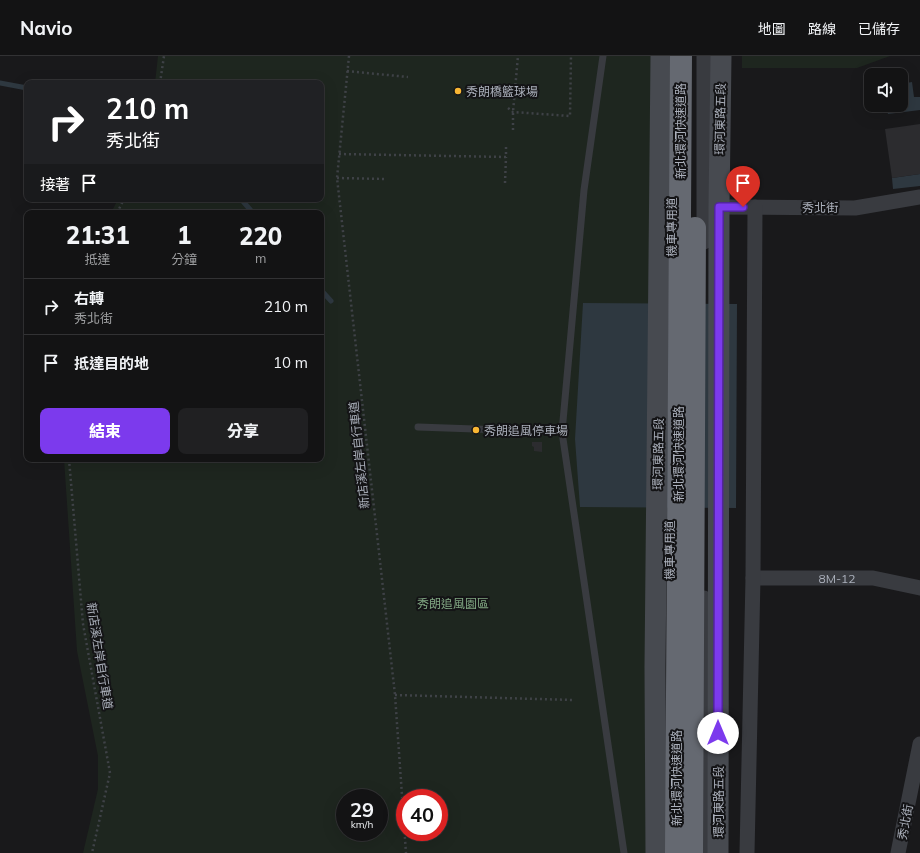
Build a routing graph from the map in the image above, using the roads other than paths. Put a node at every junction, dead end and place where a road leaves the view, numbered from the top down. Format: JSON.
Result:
{"nodes":[{"id":1,"x":603,"y":56,"type":"edge"},
{"id":2,"x":661,"y":56,"type":"edge"},
{"id":3,"x":672,"y":56,"type":"edge"},
{"id":4,"x":681,"y":56,"type":"edge"},
{"id":5,"x":696,"y":56,"type":"edge"},
{"id":6,"x":704,"y":56,"type":"edge"},
{"id":7,"x":722,"y":56,"type":"edge"},
{"id":8,"x":920,"y":197,"type":"edge"},
{"id":9,"x":719,"y":207,"type":"junction"},
{"id":10,"x":755,"y":207,"type":"junction"},
{"id":11,"x":418,"y":427,"type":"dead end"},
{"id":12,"x":562,"y":432,"type":"junction"},
{"id":13,"x":753,"y":578,"type":"junction"},
{"id":14,"x":920,"y":588,"type":"edge"},
{"id":15,"x":920,"y":744,"type":"edge"},
{"id":16,"x":624,"y":853,"type":"edge"},
{"id":17,"x":656,"y":853,"type":"edge"},
{"id":18,"x":666,"y":853,"type":"edge"},
{"id":19,"x":676,"y":853,"type":"edge"},
{"id":20,"x":692,"y":853,"type":"edge"},
{"id":21,"x":704,"y":853,"type":"edge"},
{"id":22,"x":718,"y":853,"type":"edge"},
{"id":23,"x":747,"y":853,"type":"edge"},
{"id":24,"x":898,"y":853,"type":"edge"}],
"edges":[{"from":1,"to":12,"type":"lane"},
{"from":2,"to":17,"type":"street","name":"環河東路五段"},
{"from":3,"to":18,"type":"street","name":"機車專用道"},
{"from":4,"to":19,"type":"highway","name":"新北環河快速道路"},
{"from":5,"to":20,"type":"highway","name":"新北環河快速道路"},
{"from":6,"to":21,"type":"street"},
{"from":7,"to":9,"type":"street","name":"環河東路五段"},
{"from":8,"to":10,"type":"street","name":"秀北街"},
{"from":9,"to":10,"type":"street","name":"秀北街"},
{"from":9,"to":22,"type":"street","name":"環河東路五段"},
{"from":10,"to":13,"type":"street"},
{"from":11,"to":12,"type":"lane"},
{"from":12,"to":16,"type":"lane"},
{"from":13,"to":14,"type":"street","name":"8M-12"},
{"from":13,"to":23,"type":"street"},
{"from":15,"to":24,"type":"street","name":"秀北街"}]}
